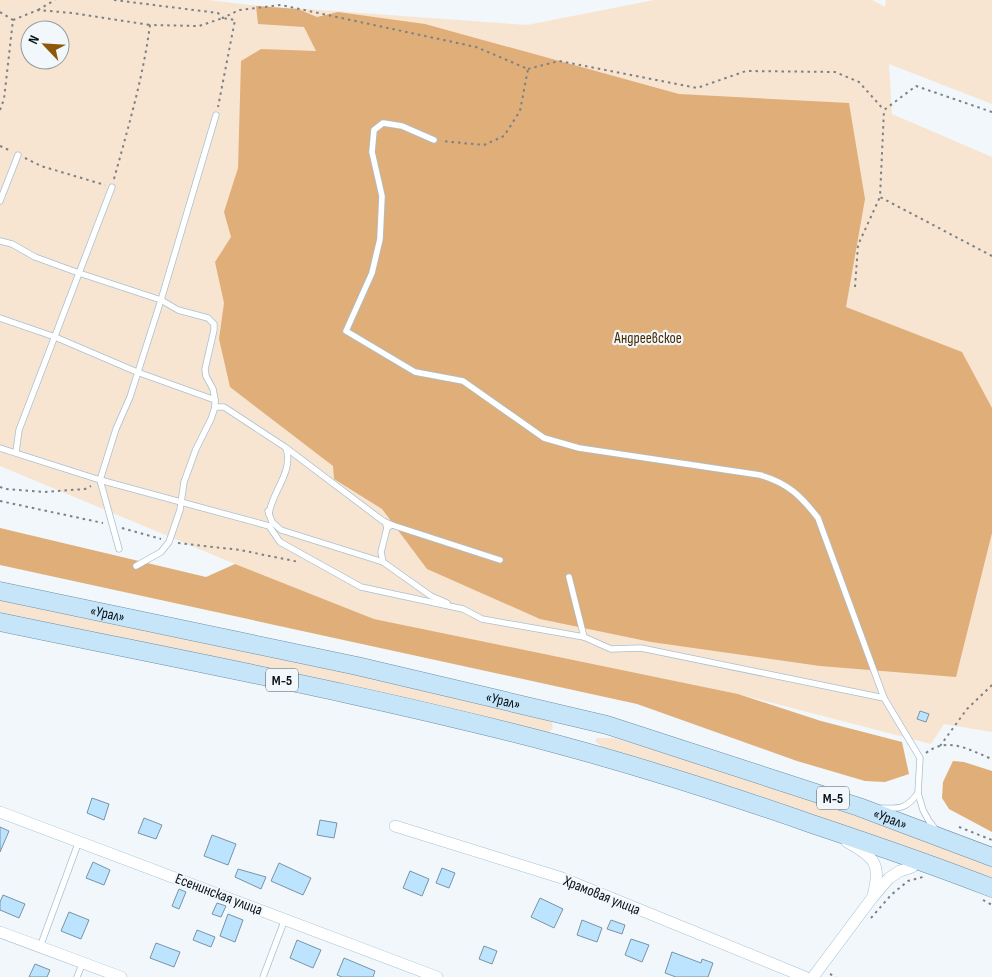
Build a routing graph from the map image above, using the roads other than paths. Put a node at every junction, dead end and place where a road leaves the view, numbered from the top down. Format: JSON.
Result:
{"nodes":[{"id":1,"x":216,"y":115,"type":"road end"},
{"id":2,"x":434,"y":140,"type":"road end"},
{"id":3,"x":18,"y":154,"type":"road end"},
{"id":4,"x":112,"y":187,"type":"road end"},
{"id":5,"x":0,"y":200,"type":"edge"},
{"id":6,"x":0,"y":241,"type":"edge"},
{"id":7,"x":79,"y":273,"type":"junction"},
{"id":8,"x":161,"y":300,"type":"junction"},
{"id":9,"x":0,"y":318,"type":"edge"},
{"id":10,"x":55,"y":337,"type":"junction"},
{"id":11,"x":137,"y":372,"type":"junction"},
{"id":12,"x":215,"y":400,"type":"junction"},
{"id":13,"x":215,"y":407,"type":"junction"},
{"id":14,"x":285,"y":447,"type":"junction"},
{"id":15,"x":0,"y":448,"type":"edge"},
{"id":16,"x":16,"y":452,"type":"junction"},
{"id":17,"x":100,"y":480,"type":"junction"},
{"id":18,"x":182,"y":502,"type":"junction"},
{"id":19,"x":268,"y":512,"type":"junction"},
{"id":20,"x":269,"y":526,"type":"junction"},
{"id":21,"x":390,"y":526,"type":"junction"},
{"id":22,"x":119,"y":549,"type":"dead end"},
{"id":23,"x":500,"y":560,"type":"dead end"},
{"id":24,"x":382,"y":562,"type":"junction"},
{"id":25,"x":136,"y":566,"type":"dead end"},
{"id":26,"x":569,"y":577,"type":"dead end"},
{"id":27,"x":0,"y":591,"type":"edge"},
{"id":28,"x":463,"y":609,"type":"junction"},
{"id":29,"x":0,"y":622,"type":"edge"},
{"id":30,"x":584,"y":636,"type":"junction"},
{"id":31,"x":884,"y":698,"type":"junction"},
{"id":32,"x":671,"y":745,"type":"junction"},
{"id":33,"x":562,"y":746,"type":"junction"},
{"id":34,"x":918,"y":793,"type":"junction"},
{"id":35,"x":859,"y":807,"type":"junction"},
{"id":36,"x":0,"y":812,"type":"edge"},
{"id":37,"x":395,"y":826,"type":"dead end"},
{"id":38,"x":821,"y":827,"type":"junction"},
{"id":39,"x":944,"y":839,"type":"junction"},
{"id":40,"x":79,"y":841,"type":"junction"},
{"id":41,"x":858,"y":848,"type":"junction"},
{"id":42,"x":992,"y":857,"type":"edge"},
{"id":43,"x":912,"y":867,"type":"junction"},
{"id":44,"x":985,"y":893,"type":"edge"},
{"id":45,"x":992,"y":897,"type":"edge"},
{"id":46,"x":872,"y":898,"type":"junction"},
{"id":47,"x":285,"y":919,"type":"junction"},
{"id":48,"x":0,"y":932,"type":"edge"},
{"id":49,"x":40,"y":947,"type":"junction"},
{"id":50,"x":83,"y":962,"type":"junction"},
{"id":51,"x":77,"y":977,"type":"edge"},
{"id":52,"x":121,"y":977,"type":"edge"},
{"id":53,"x":263,"y":977,"type":"edge"},
{"id":54,"x":437,"y":977,"type":"edge"},
{"id":55,"x":805,"y":977,"type":"edge"},
{"id":56,"x":813,"y":977,"type":"edge"}],
"edges":[{"from":1,"to":8,"type":"lane"},
{"from":2,"to":31,"type":"lane"},
{"from":3,"to":5,"type":"lane"},
{"from":4,"to":7,"type":"lane"},
{"from":6,"to":7,"type":"lane"},
{"from":7,"to":8,"type":"lane"},
{"from":7,"to":10,"type":"lane"},
{"from":8,"to":11,"type":"lane"},
{"from":8,"to":12,"type":"lane"},
{"from":9,"to":10,"type":"lane"},
{"from":10,"to":11,"type":"lane"},
{"from":10,"to":16,"type":"lane"},
{"from":11,"to":12,"type":"lane"},
{"from":11,"to":17,"type":"lane"},
{"from":12,"to":13,"type":"lane"},
{"from":13,"to":14,"type":"lane"},
{"from":13,"to":18,"type":"lane"},
{"from":14,"to":19,"type":"lane"},
{"from":14,"to":21,"type":"lane"},
{"from":15,"to":16,"type":"lane"},
{"from":16,"to":17,"type":"lane"},
{"from":17,"to":18,"type":"lane"},
{"from":17,"to":22,"type":"lane"},
{"from":18,"to":20,"type":"lane"},
{"from":18,"to":25,"type":"lane"},
{"from":19,"to":20,"type":"lane"},
{"from":19,"to":24,"type":"lane"},
{"from":20,"to":28,"type":"lane"},
{"from":21,"to":23,"type":"lane"},
{"from":21,"to":24,"type":"lane"},
{"from":24,"to":28,"type":"lane"},
{"from":26,"to":30,"type":"lane"},
{"from":27,"to":32,"type":"main road","name":"«Урал»","number":"М-5"},
{"from":28,"to":30,"type":"lane"},
{"from":29,"to":33,"type":"main road","name":"«Урал»","number":"М-5"},
{"from":30,"to":31,"type":"lane"},
{"from":31,"to":34,"type":"lane"},
{"from":32,"to":33,"type":"main road"},
{"from":32,"to":35,"type":"main road","name":"«Урал»","number":"М-5"},
{"from":33,"to":38,"type":"main road","name":"«Урал»","number":"М-5"},
{"from":34,"to":35,"type":"lane"},
{"from":34,"to":39,"type":"lane"},
{"from":35,"to":39,"type":"main road","name":"«Урал»","number":"М-5"},
{"from":36,"to":40,"type":"street","name":"Есенинская улица"},
{"from":37,"to":55,"type":"street","name":"Храмовая улица"},
{"from":38,"to":41,"type":"street"},
{"from":38,"to":44,"type":"main road","name":"«Урал»","number":"М-5"},
{"from":39,"to":42,"type":"main road","name":"«Урал»","number":"М-5"},
{"from":40,"to":47,"type":"street","name":"Есенинская улица"},
{"from":40,"to":49,"type":"lane"},
{"from":41,"to":43,"type":"street"},
{"from":41,"to":46,"type":"street"},
{"from":43,"to":45,"type":"street"},
{"from":43,"to":46,"type":"street"},
{"from":46,"to":56,"type":"street"},
{"from":47,"to":53,"type":"lane"},
{"from":47,"to":54,"type":"street","name":"Есенинская улица"},
{"from":48,"to":49,"type":"street"},
{"from":49,"to":50,"type":"street"},
{"from":50,"to":51,"type":"lane"},
{"from":50,"to":52,"type":"street"}]}
